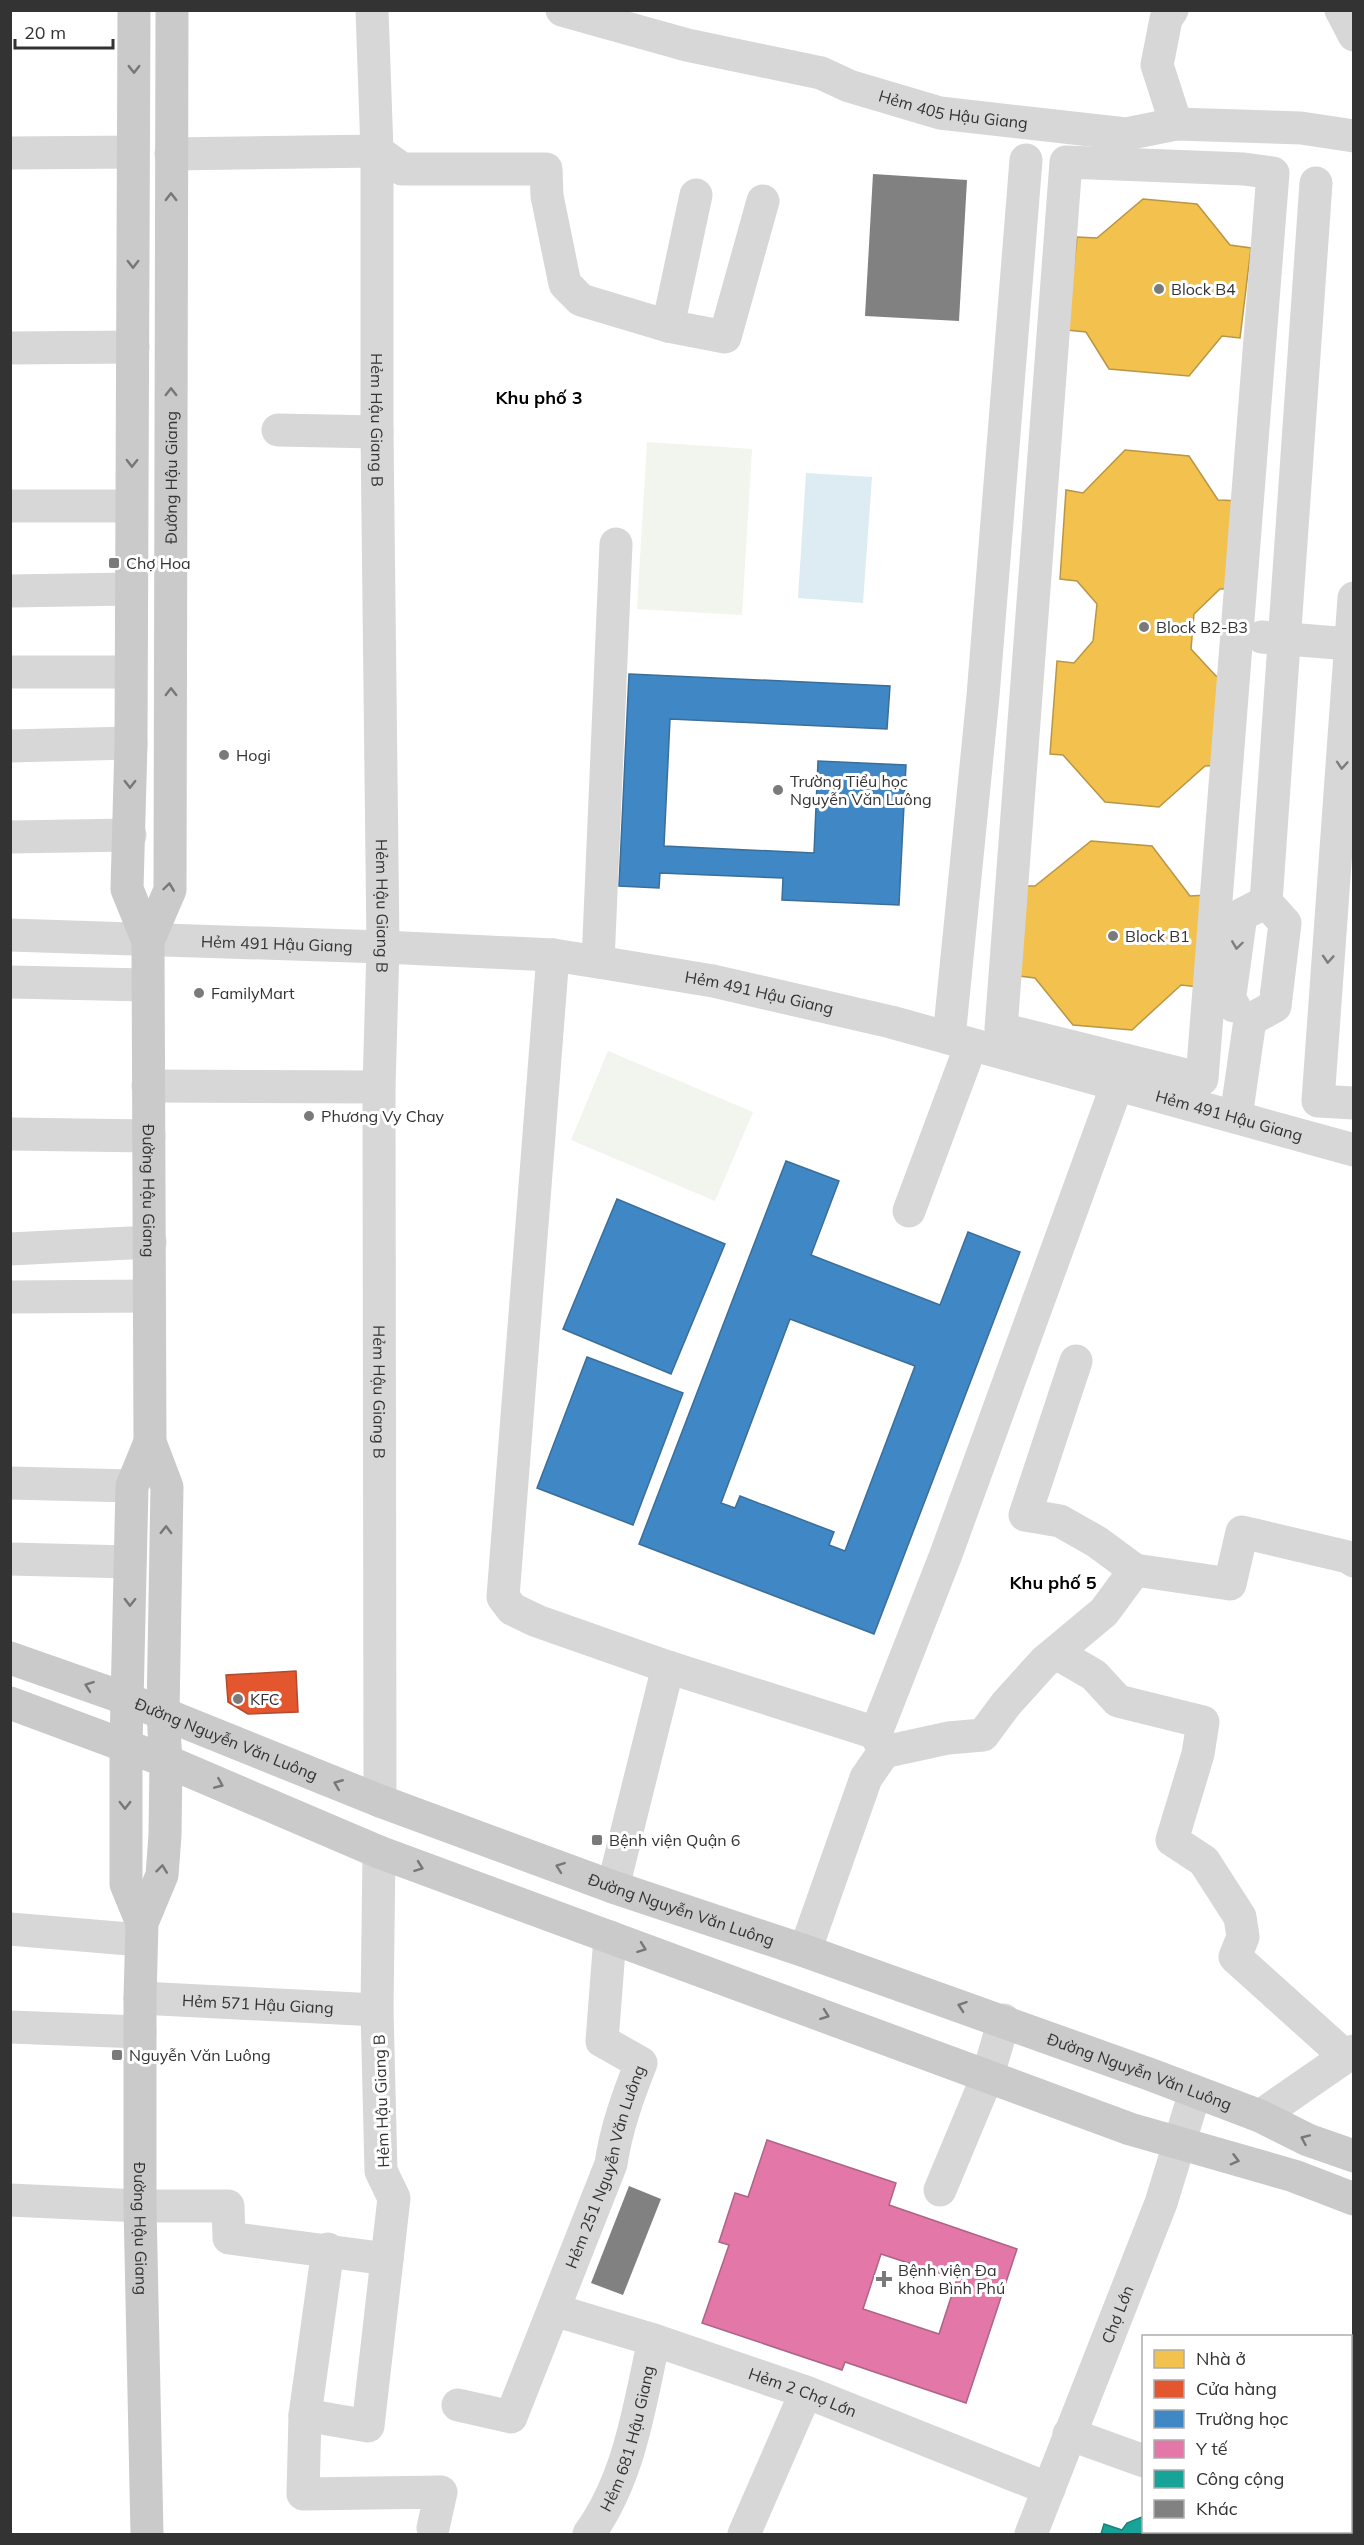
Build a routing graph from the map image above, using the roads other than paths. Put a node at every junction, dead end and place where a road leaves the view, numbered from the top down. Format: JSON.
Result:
{"nodes":[{"id":1,"x":134,"y":10,"type":"edge"},
{"id":2,"x":172,"y":10,"type":"edge"},
{"id":3,"x":372,"y":10,"type":"edge"},
{"id":4,"x":562,"y":10,"type":"edge"},
{"id":5,"x":1341,"y":10,"type":"edge"},
{"id":6,"x":1162,"y":13,"type":"edge"},
{"id":7,"x":1353,"y":35,"type":"edge"},
{"id":8,"x":1176,"y":124,"type":"junction"},
{"id":9,"x":1353,"y":136,"type":"edge"},
{"id":10,"x":377,"y":151,"type":"junction"},
{"id":11,"x":133,"y":152,"type":"junction"},
{"id":12,"x":10,"y":153,"type":"edge"},
{"id":13,"x":171,"y":154,"type":"junction"},
{"id":14,"x":1026,"y":160,"type":"dead end"},
{"id":15,"x":1316,"y":183,"type":"dead end"},
{"id":16,"x":696,"y":195,"type":"dead end"},
{"id":17,"x":763,"y":201,"type":"dead end"},
{"id":18,"x":668,"y":326,"type":"junction"},
{"id":19,"x":133,"y":347,"type":"junction"},
{"id":20,"x":10,"y":348,"type":"edge"},
{"id":21,"x":278,"y":430,"type":"dead end"},
{"id":22,"x":377,"y":432,"type":"junction"},
{"id":23,"x":10,"y":506,"type":"edge"},
{"id":24,"x":132,"y":506,"type":"junction"},
{"id":25,"x":997,"y":522,"type":"junction"},
{"id":26,"x":1038,"y":526,"type":"junction"},
{"id":27,"x":616,"y":544,"type":"dead end"},
{"id":28,"x":132,"y":590,"type":"junction"},
{"id":29,"x":10,"y":591,"type":"edge"},
{"id":30,"x":1353,"y":598,"type":"edge"},
{"id":31,"x":1237,"y":635,"type":"junction"},
{"id":32,"x":1283,"y":639,"type":"junction"},
{"id":33,"x":1350,"y":644,"type":"junction"},
{"id":34,"x":10,"y":672,"type":"edge"},
{"id":35,"x":131,"y":672,"type":"junction"},
{"id":36,"x":983,"y":696,"type":"junction"},
{"id":37,"x":1026,"y":700,"type":"junction"},
{"id":38,"x":131,"y":743,"type":"junction"},
{"id":39,"x":10,"y":746,"type":"edge"},
{"id":40,"x":130,"y":836,"type":"junction"},
{"id":41,"x":10,"y":837,"type":"edge"},
{"id":42,"x":1266,"y":902,"type":"junction"},
{"id":43,"x":10,"y":935,"type":"edge"},
{"id":44,"x":148,"y":941,"type":"junction"},
{"id":45,"x":383,"y":947,"type":"junction"},
{"id":46,"x":553,"y":955,"type":"junction"},
{"id":47,"x":598,"y":962,"type":"junction"},
{"id":48,"x":10,"y":982,"type":"edge"},
{"id":49,"x":147,"y":985,"type":"junction"},
{"id":50,"x":1250,"y":1020,"type":"junction"},
{"id":51,"x":960,"y":1041,"type":"junction"},
{"id":52,"x":1117,"y":1085,"type":"junction"},
{"id":53,"x":148,"y":1086,"type":"junction"},
{"id":54,"x":379,"y":1087,"type":"junction"},
{"id":55,"x":1353,"y":1103,"type":"edge"},
{"id":56,"x":1236,"y":1118,"type":"junction"},
{"id":57,"x":10,"y":1134,"type":"edge"},
{"id":58,"x":149,"y":1136,"type":"junction"},
{"id":59,"x":1353,"y":1150,"type":"edge"},
{"id":60,"x":909,"y":1211,"type":"dead end"},
{"id":61,"x":150,"y":1242,"type":"junction"},
{"id":62,"x":10,"y":1249,"type":"edge"},
{"id":63,"x":148,"y":1296,"type":"junction"},
{"id":64,"x":10,"y":1297,"type":"edge"},
{"id":65,"x":1076,"y":1361,"type":"dead end"},
{"id":66,"x":150,"y":1442,"type":"junction"},
{"id":67,"x":10,"y":1483,"type":"edge"},
{"id":68,"x":132,"y":1486,"type":"junction"},
{"id":69,"x":10,"y":1559,"type":"edge"},
{"id":70,"x":1353,"y":1561,"type":"edge"},
{"id":71,"x":130,"y":1562,"type":"junction"},
{"id":72,"x":1135,"y":1570,"type":"junction"},
{"id":73,"x":1056,"y":1653,"type":"junction"},
{"id":74,"x":10,"y":1658,"type":"edge"},
{"id":75,"x":668,"y":1667,"type":"junction"},
{"id":76,"x":127,"y":1700,"type":"junction"},
{"id":77,"x":10,"y":1703,"type":"edge"},
{"id":78,"x":163,"y":1714,"type":"junction"},
{"id":79,"x":880,"y":1743,"type":"junction"},
{"id":80,"x":126,"y":1746,"type":"junction"},
{"id":81,"x":166,"y":1761,"type":"junction"},
{"id":82,"x":380,"y":1801,"type":"junction"},
{"id":83,"x":379,"y":1852,"type":"junction"},
{"id":84,"x":613,"y":1887,"type":"junction"},
{"id":85,"x":10,"y":1929,"type":"edge"},
{"id":86,"x":141,"y":1932,"type":"junction"},
{"id":87,"x":610,"y":1936,"type":"junction"},
{"id":88,"x":805,"y":1951,"type":"junction"},
{"id":89,"x":140,"y":1998,"type":"junction"},
{"id":90,"x":377,"y":2010,"type":"junction"},
{"id":91,"x":1004,"y":2020,"type":"junction"},
{"id":92,"x":10,"y":2026,"type":"edge"},
{"id":93,"x":140,"y":2032,"type":"junction"},
{"id":94,"x":1349,"y":2054,"type":"edge"},
{"id":95,"x":988,"y":2075,"type":"junction"},
{"id":96,"x":1195,"y":2092,"type":"junction"},
{"id":97,"x":1260,"y":2116,"type":"junction"},
{"id":98,"x":1179,"y":2145,"type":"junction"},
{"id":99,"x":1353,"y":2156,"type":"edge"},
{"id":100,"x":940,"y":2190,"type":"dead end"},
{"id":101,"x":1353,"y":2199,"type":"edge"},
{"id":102,"x":10,"y":2200,"type":"edge"},
{"id":103,"x":140,"y":2206,"type":"junction"},
{"id":104,"x":328,"y":2249,"type":"junction"},
{"id":105,"x":387,"y":2259,"type":"junction"},
{"id":106,"x":554,"y":2310,"type":"junction"},
{"id":107,"x":654,"y":2340,"type":"junction"},
{"id":108,"x":806,"y":2392,"type":"junction"},
{"id":109,"x":458,"y":2405,"type":"dead end"},
{"id":110,"x":306,"y":2415,"type":"junction"},
{"id":111,"x":1069,"y":2434,"type":"junction"},
{"id":112,"x":1142,"y":2461,"type":"edge"},
{"id":113,"x":1048,"y":2489,"type":"junction"},
{"id":114,"x":433,"y":2528,"type":"dead end"},
{"id":115,"x":147,"y":2535,"type":"edge"},
{"id":116,"x":589,"y":2535,"type":"edge"},
{"id":117,"x":744,"y":2535,"type":"edge"},
{"id":118,"x":1031,"y":2535,"type":"edge"}],
"edges":[{"from":1,"to":11,"type":"main road","name":"Đường Hậu Giang","one_way":true},
{"from":2,"to":13,"type":"main road","name":"Đường Hậu Giang"},
{"from":3,"to":10,"type":"street","name":"Hẻm Hậu Giang B"},
{"from":4,"to":8,"type":"street","name":"Hẻm 405 Hậu Giang"},
{"from":5,"to":7,"type":"street"},
{"from":6,"to":8,"type":"street"},
{"from":8,"to":9,"type":"street","name":"Hẻm 405 Hậu Giang"},
{"from":10,"to":13,"type":"street"},
{"from":10,"to":18,"type":"street"},
{"from":10,"to":22,"type":"street","name":"Hẻm Hậu Giang B"},
{"from":11,"to":12,"type":"street"},
{"from":11,"to":19,"type":"main road","name":"Đường Hậu Giang","one_way":true},
{"from":44,"to":13,"type":"main road","name":"Đường Hậu Giang","one_way":true},
{"from":14,"to":25,"type":"street"},
{"from":15,"to":32,"type":"street"},
{"from":16,"to":18,"type":"street"},
{"from":17,"to":18,"type":"street"},
{"from":19,"to":20,"type":"street"},
{"from":19,"to":24,"type":"main road","name":"Đường Hậu Giang","one_way":true},
{"from":21,"to":22,"type":"street"},
{"from":22,"to":45,"type":"street","name":"Hẻm Hậu Giang B"},
{"from":23,"to":24,"type":"street"},
{"from":24,"to":28,"type":"main road","name":"Đường Hậu Giang"},
{"from":25,"to":26,"type":"street"},
{"from":25,"to":36,"type":"street"},
{"from":26,"to":31,"type":"street"},
{"from":26,"to":37,"type":"street"},
{"from":27,"to":47,"type":"street"},
{"from":28,"to":29,"type":"street"},
{"from":28,"to":35,"type":"main road","name":"Đường Hậu Giang"},
{"from":30,"to":33,"type":"street"},
{"from":31,"to":32,"type":"street"},
{"from":31,"to":37,"type":"street"},
{"from":32,"to":33,"type":"street"},
{"from":32,"to":42,"type":"street"},
{"from":33,"to":55,"type":"street","one_way":true},
{"from":34,"to":35,"type":"street"},
{"from":35,"to":38,"type":"main road","name":"Đường Hậu Giang"},
{"from":36,"to":37,"type":"street"},
{"from":36,"to":51,"type":"street"},
{"from":38,"to":39,"type":"street"},
{"from":38,"to":40,"type":"main road","name":"Đường Hậu Giang","one_way":true},
{"from":40,"to":41,"type":"street"},
{"from":40,"to":44,"type":"main road","name":"Đường Hậu Giang"},
{"from":42,"to":50,"type":"street"},
{"from":42,"to":50,"type":"street","one_way":true},
{"from":43,"to":44,"type":"street","name":"Hẻm 491 Hậu Giang"},
{"from":44,"to":45,"type":"street","name":"Hẻm 491 Hậu Giang"},
{"from":44,"to":49,"type":"main road","name":"Đường Hậu Giang"},
{"from":45,"to":46,"type":"street","name":"Hẻm 491 Hậu Giang"},
{"from":45,"to":54,"type":"street","name":"Hẻm Hậu Giang B"},
{"from":46,"to":47,"type":"street","name":"Hẻm 491 Hậu Giang"},
{"from":46,"to":75,"type":"street"},
{"from":47,"to":51,"type":"street","name":"Hẻm 491 Hậu Giang"},
{"from":48,"to":49,"type":"street"},
{"from":49,"to":53,"type":"main road","name":"Đường Hậu Giang"},
{"from":50,"to":56,"type":"street"},
{"from":51,"to":52,"type":"street","name":"Hẻm 491 Hậu Giang"},
{"from":51,"to":60,"type":"street"},
{"from":52,"to":56,"type":"street","name":"Hẻm 491 Hậu Giang"},
{"from":52,"to":79,"type":"street"},
{"from":53,"to":54,"type":"street"},
{"from":53,"to":58,"type":"main road","name":"Đường Hậu Giang"},
{"from":54,"to":82,"type":"street","name":"Hẻm Hậu Giang B"},
{"from":56,"to":59,"type":"street","name":"Hẻm 491 Hậu Giang"},
{"from":57,"to":58,"type":"street"},
{"from":58,"to":61,"type":"main road","name":"Đường Hậu Giang"},
{"from":61,"to":62,"type":"street"},
{"from":61,"to":63,"type":"main road","name":"Đường Hậu Giang"},
{"from":63,"to":64,"type":"street"},
{"from":63,"to":66,"type":"main road","name":"Đường Hậu Giang"},
{"from":65,"to":72,"type":"street"},
{"from":66,"to":68,"type":"main road","name":"Đường Hậu Giang"},
{"from":78,"to":66,"type":"main road","name":"Đường Hậu Giang","one_way":true},
{"from":67,"to":68,"type":"street"},
{"from":68,"to":71,"type":"main road","name":"Đường Hậu Giang"},
{"from":69,"to":71,"type":"street"},
{"from":70,"to":72,"type":"street"},
{"from":71,"to":76,"type":"main road","name":"Đường Hậu Giang","one_way":true},
{"from":72,"to":73,"type":"street"},
{"from":73,"to":79,"type":"street"},
{"from":73,"to":94,"type":"street"},
{"from":76,"to":74,"type":"main road","name":"Đường Nguyễn Văn Luông","one_way":true},
{"from":75,"to":79,"type":"street"},
{"from":75,"to":84,"type":"street"},
{"from":76,"to":78,"type":"main road","name":"Đường Nguyễn Văn Luông"},
{"from":76,"to":80,"type":"main road","name":"Đường Hậu Giang"},
{"from":77,"to":80,"type":"main road"},
{"from":78,"to":81,"type":"main road","name":"Đường Hậu Giang"},
{"from":82,"to":78,"type":"main road","name":"Đường Nguyễn Văn Luông","one_way":true},
{"from":79,"to":88,"type":"street"},
{"from":80,"to":81,"type":"main road"},
{"from":80,"to":86,"type":"main road","name":"Đường Hậu Giang","one_way":true},
{"from":81,"to":83,"type":"main road","one_way":true},
{"from":86,"to":81,"type":"main road","name":"Đường Hậu Giang","one_way":true},
{"from":84,"to":82,"type":"main road","name":"Đường Nguyễn Văn Luông","one_way":true},
{"from":83,"to":87,"type":"main road","one_way":true},
{"from":83,"to":90,"type":"street","name":"Hẻm Hậu Giang B"},
{"from":84,"to":88,"type":"main road","name":"Đường Nguyễn Văn Luông"},
{"from":85,"to":86,"type":"street"},
{"from":86,"to":89,"type":"main road","name":"Đường Hậu Giang"},
{"from":87,"to":95,"type":"main road","one_way":true},
{"from":87,"to":106,"type":"street","name":"Hẻm 251 Nguyễn Văn Luông"},
{"from":91,"to":88,"type":"main road","name":"Đường Nguyễn Văn Luông","one_way":true},
{"from":89,"to":90,"type":"street","name":"Hẻm 571 Hậu Giang"},
{"from":89,"to":93,"type":"main road","name":"Đường Hậu Giang"},
{"from":90,"to":105,"type":"street","name":"Hẻm Hậu Giang B"},
{"from":91,"to":95,"type":"street"},
{"from":91,"to":96,"type":"main road","name":"Đường Nguyễn Văn Luông"},
{"from":92,"to":93,"type":"street"},
{"from":93,"to":103,"type":"main road","name":"Đường Hậu Giang"},
{"from":94,"to":97,"type":"street"},
{"from":95,"to":98,"type":"main road"},
{"from":95,"to":100,"type":"street"},
{"from":96,"to":97,"type":"main road","name":"Đường Nguyễn Văn Luông"},
{"from":96,"to":98,"type":"street","name":"Chợ Lớn"},
{"from":99,"to":97,"type":"main road","name":"Đường Nguyễn Văn Luông","one_way":true},
{"from":98,"to":101,"type":"main road","one_way":true},
{"from":98,"to":111,"type":"street","name":"Chợ Lớn"},
{"from":102,"to":103,"type":"street"},
{"from":103,"to":104,"type":"street"},
{"from":103,"to":115,"type":"main road","name":"Đường Hậu Giang"},
{"from":104,"to":105,"type":"street"},
{"from":104,"to":110,"type":"street"},
{"from":105,"to":110,"type":"street","name":"Hẻm Hậu Giang B"},
{"from":106,"to":107,"type":"street","name":"Hẻm 2 Chợ Lớn"},
{"from":106,"to":109,"type":"street"},
{"from":107,"to":108,"type":"street","name":"Hẻm 2 Chợ Lớn"},
{"from":107,"to":116,"type":"street","name":"Hẻm 681 Hậu Giang"},
{"from":108,"to":113,"type":"street","name":"Hẻm 2 Chợ Lớn"},
{"from":108,"to":117,"type":"street"},
{"from":110,"to":114,"type":"street"},
{"from":111,"to":112,"type":"street"},
{"from":111,"to":113,"type":"street","name":"Chợ Lớn"},
{"from":113,"to":118,"type":"street","name":"Chợ Lớn"}]}
